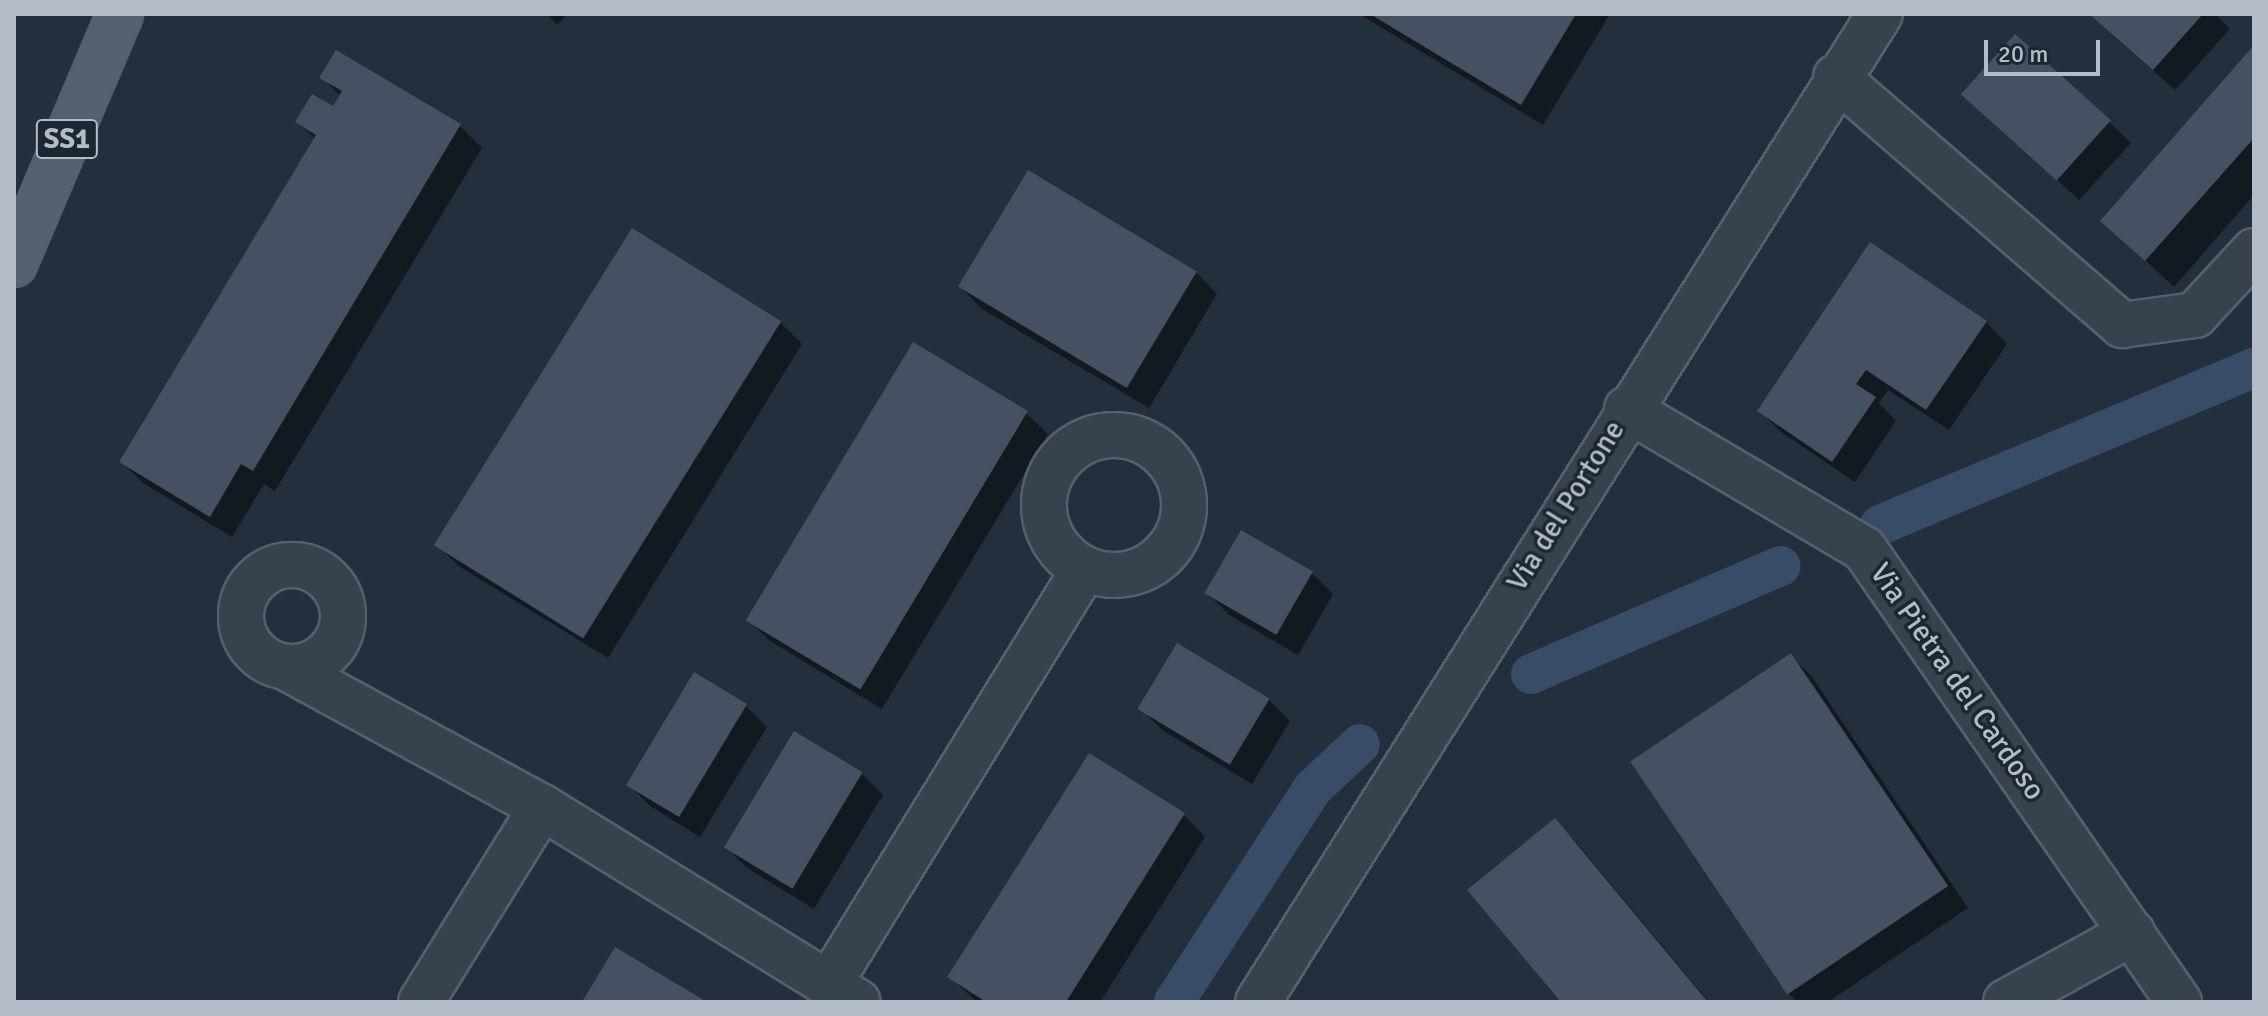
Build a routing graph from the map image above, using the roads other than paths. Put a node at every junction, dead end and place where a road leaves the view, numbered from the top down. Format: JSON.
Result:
{"nodes":[{"id":1,"x":120,"y":14,"type":"edge"},
{"id":2,"x":1880,"y":14,"type":"edge"},
{"id":3,"x":1836,"y":77,"type":"junction"},
{"id":4,"x":2254,"y":251,"type":"edge"},
{"id":5,"x":14,"y":264,"type":"edge"},
{"id":6,"x":1627,"y":409,"type":"junction"},
{"id":7,"x":1084,"y":569,"type":"dead end"},
{"id":8,"x":285,"y":667,"type":"dead end"},
{"id":9,"x":542,"y":807,"type":"junction"},
{"id":10,"x":2132,"y":933,"type":"junction"},
{"id":11,"x":843,"y":993,"type":"edge"},
{"id":12,"x":421,"y":1002,"type":"edge"},
{"id":13,"x":1258,"y":1002,"type":"edge"},
{"id":14,"x":2006,"y":1002,"type":"edge"},
{"id":15,"x":2179,"y":1002,"type":"edge"}],
"edges":[{"from":1,"to":5,"type":"main road","number":"SS1"},
{"from":2,"to":3,"type":"street","name":"Via del Portone"},
{"from":3,"to":4,"type":"street"},
{"from":3,"to":6,"type":"street","name":"Via del Portone"},
{"from":6,"to":10,"type":"street","name":"Via Pietra del Cardoso"},
{"from":6,"to":13,"type":"street","name":"Via del Portone"},
{"from":7,"to":11,"type":"street"},
{"from":8,"to":9,"type":"street"},
{"from":9,"to":11,"type":"street"},
{"from":9,"to":12,"type":"street"},
{"from":10,"to":14,"type":"street"},
{"from":10,"to":15,"type":"street","name":"Via Pietra del Cardoso"}]}
